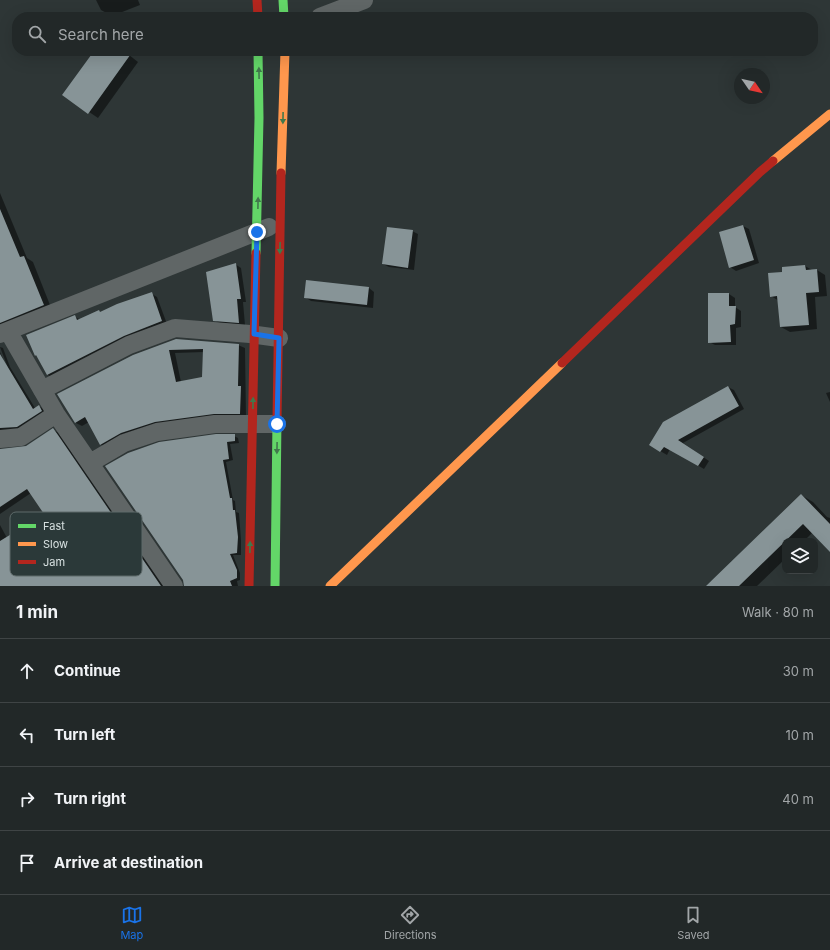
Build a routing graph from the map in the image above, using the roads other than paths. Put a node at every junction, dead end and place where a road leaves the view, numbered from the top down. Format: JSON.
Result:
{"nodes":[{"id":1,"x":257,"y":0,"type":"edge"},
{"id":2,"x":283,"y":0,"type":"edge"},
{"id":3,"x":364,"y":0,"type":"edge"},
{"id":4,"x":333,"y":10,"type":"edge"},
{"id":5,"x":258,"y":12,"type":"edge"},
{"id":6,"x":284,"y":12,"type":"edge"},
{"id":7,"x":258,"y":56,"type":"edge"},
{"id":8,"x":285,"y":56,"type":"edge"},
{"id":9,"x":830,"y":114,"type":"edge"},
{"id":10,"x":280,"y":222,"type":"junction"},
{"id":11,"x":257,"y":232,"type":"junction"},
{"id":12,"x":4,"y":332,"type":"edge"},
{"id":13,"x":254,"y":334,"type":"junction"},
{"id":14,"x":279,"y":338,"type":"junction"},
{"id":15,"x":42,"y":390,"type":"junction"},
{"id":16,"x":56,"y":414,"type":"junction"},
{"id":17,"x":252,"y":424,"type":"junction"},
{"id":18,"x":277,"y":424,"type":"junction"},
{"id":19,"x":0,"y":439,"type":"edge"},
{"id":20,"x":90,"y":463,"type":"junction"},
{"id":21,"x":123,"y":512,"type":"edge"},
{"id":22,"x":142,"y":539,"type":"edge"},
{"id":23,"x":174,"y":586,"type":"edge"},
{"id":24,"x":249,"y":586,"type":"edge"},
{"id":25,"x":275,"y":586,"type":"edge"},
{"id":26,"x":330,"y":586,"type":"edge"}],
"edges":[{"from":1,"to":5,"type":"main road"},
{"from":2,"to":6,"type":"main road"},
{"from":3,"to":4,"type":"street"},
{"from":11,"to":7,"type":"main road","one_way":true},
{"from":8,"to":10,"type":"main road","one_way":true},
{"from":9,"to":26,"type":"main road"},
{"from":10,"to":11,"type":"street"},
{"from":10,"to":14,"type":"main road","one_way":true},
{"from":11,"to":12,"type":"street"},
{"from":11,"to":13,"type":"main road"},
{"from":12,"to":15,"type":"street"},
{"from":13,"to":14,"type":"street"},
{"from":13,"to":15,"type":"street"},
{"from":17,"to":13,"type":"main road","one_way":true},
{"from":14,"to":18,"type":"main road"},
{"from":15,"to":16,"type":"street"},
{"from":16,"to":19,"type":"street"},
{"from":16,"to":20,"type":"street"},
{"from":17,"to":18,"type":"street"},
{"from":17,"to":20,"type":"street"},
{"from":24,"to":17,"type":"main road","one_way":true},
{"from":18,"to":25,"type":"main road","one_way":true},
{"from":20,"to":21,"type":"street"},
{"from":22,"to":23,"type":"street"}]}
